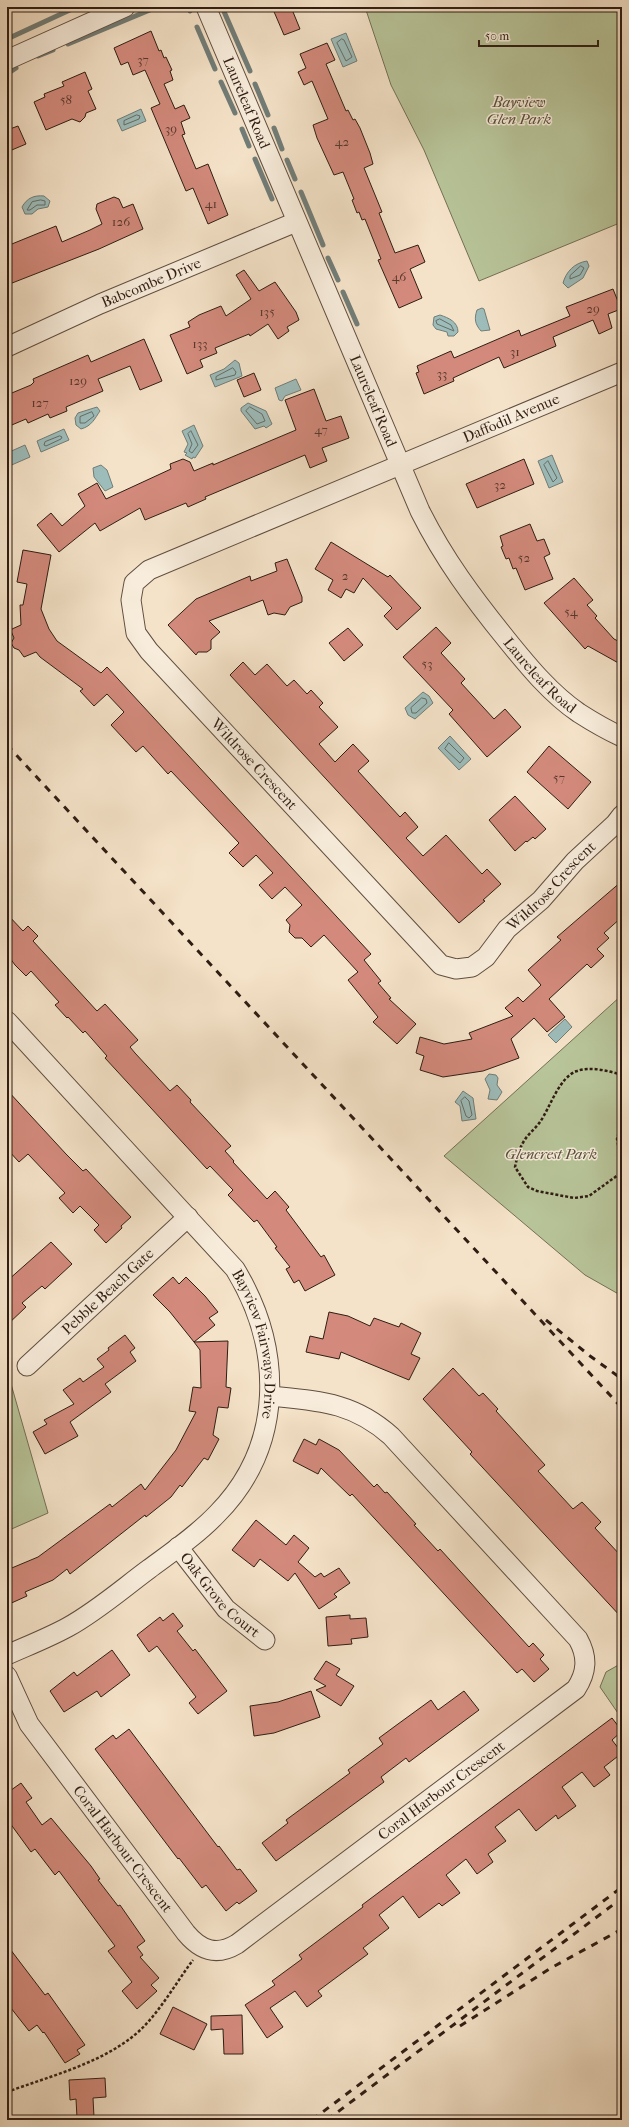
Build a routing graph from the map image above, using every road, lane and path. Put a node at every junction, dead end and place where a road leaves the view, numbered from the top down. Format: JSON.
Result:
{"nodes":[{"id":1,"x":124,"y":7,"type":"edge"},
{"id":2,"x":206,"y":7,"type":"edge"},
{"id":3,"x":620,"y":7,"type":"edge"},
{"id":4,"x":622,"y":11,"type":"edge"},
{"id":5,"x":7,"y":60,"type":"edge"},
{"id":6,"x":296,"y":222,"type":"junction"},
{"id":7,"x":7,"y":347,"type":"edge"},
{"id":8,"x":622,"y":372,"type":"edge"},
{"id":9,"x":401,"y":465,"type":"junction"},
{"id":10,"x":622,"y":737,"type":"edge"},
{"id":11,"x":622,"y":814,"type":"edge"},
{"id":12,"x":7,"y":1021,"type":"edge"},
{"id":13,"x":622,"y":1075,"type":"edge"},
{"id":14,"x":622,"y":1120,"type":"edge"},
{"id":15,"x":188,"y":1217,"type":"junction"},
{"id":16,"x":27,"y":1366,"type":"dead end"},
{"id":17,"x":270,"y":1396,"type":"junction"},
{"id":18,"x":178,"y":1547,"type":"junction"},
{"id":19,"x":265,"y":1640,"type":"dead end"},
{"id":20,"x":7,"y":1655,"type":"edge"},
{"id":21,"x":7,"y":1676,"type":"edge"},
{"id":22,"x":202,"y":1948,"type":"junction"},
{"id":23,"x":7,"y":2092,"type":"edge"}],
"edges":[{"from":1,"to":5,"type":"street"},
{"from":2,"to":6,"type":"street","name":"Laureleaf Road"},
{"from":3,"to":4,"type":"path"},
{"from":6,"to":7,"type":"street","name":"Babcombe Drive"},
{"from":6,"to":9,"type":"street","name":"Laureleaf Road"},
{"from":8,"to":9,"type":"street","name":"Daffodil Avenue"},
{"from":9,"to":10,"type":"street","name":"Laureleaf Road"},
{"from":9,"to":11,"type":"street","name":"Wildrose Crescent"},
{"from":12,"to":15,"type":"street","name":"Bayview Fairways Drive"},
{"from":13,"to":14,"type":"path"},
{"from":15,"to":16,"type":"street","name":"Pebble Beach Gate"},
{"from":15,"to":17,"type":"street","name":"Bayview Fairways Drive"},
{"from":17,"to":18,"type":"street","name":"Bayview Fairways Drive"},
{"from":17,"to":22,"type":"street","name":"Coral Harbour Crescent"},
{"from":18,"to":19,"type":"street","name":"Oak Grove Court"},
{"from":18,"to":20,"type":"street","name":"Bayview Fairways Drive"},
{"from":21,"to":22,"type":"street","name":"Coral Harbour Crescent"},
{"from":22,"to":23,"type":"path"}]}
